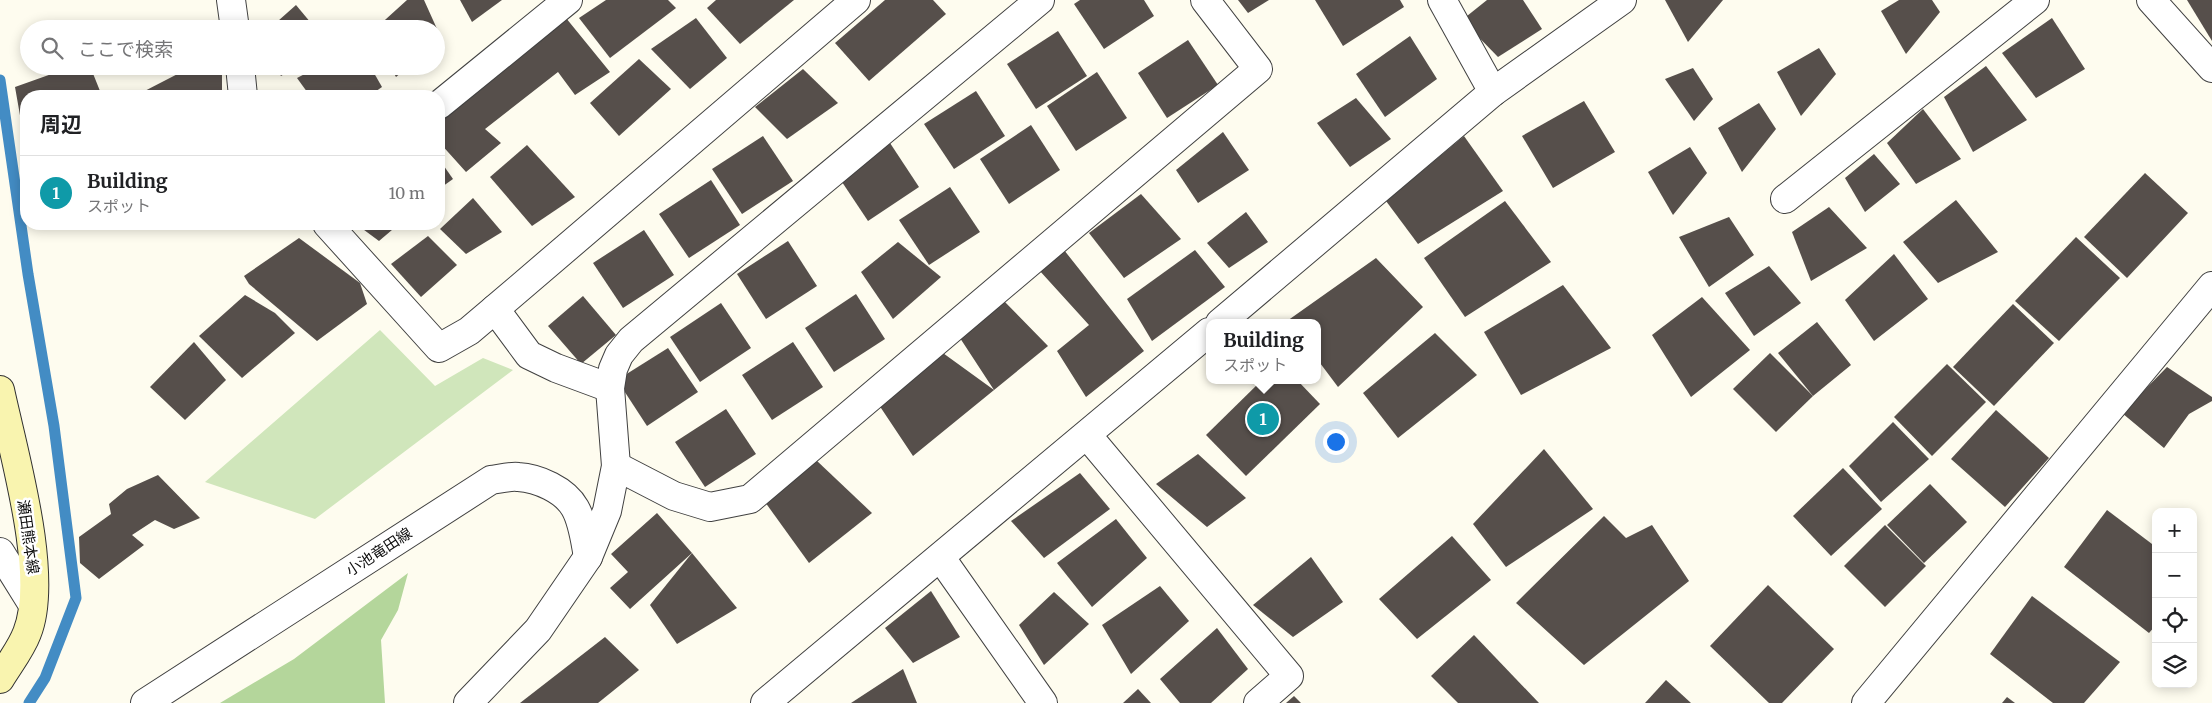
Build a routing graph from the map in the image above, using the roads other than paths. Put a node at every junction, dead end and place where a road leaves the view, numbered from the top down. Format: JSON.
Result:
{"nodes":[{"id":1,"x":231,"y":0,"type":"edge"},
{"id":2,"x":568,"y":0,"type":"edge"},
{"id":3,"x":856,"y":0,"type":"edge"},
{"id":4,"x":1040,"y":0,"type":"edge"},
{"id":5,"x":1205,"y":0,"type":"edge"},
{"id":6,"x":1442,"y":0,"type":"edge"},
{"id":7,"x":1622,"y":0,"type":"edge"},
{"id":8,"x":2035,"y":0,"type":"edge"},
{"id":9,"x":2151,"y":0,"type":"edge"},
{"id":10,"x":234,"y":20,"type":"edge"},
{"id":11,"x":2212,"y":68,"type":"edge"},
{"id":12,"x":241,"y":75,"type":"edge"},
{"id":13,"x":242,"y":90,"type":"edge"},
{"id":14,"x":1493,"y":92,"type":"junction"},
{"id":15,"x":445,"y":100,"type":"edge"},
{"id":16,"x":1785,"y":199,"type":"dead end"},
{"id":17,"x":332,"y":230,"type":"edge"},
{"id":18,"x":2212,"y":286,"type":"edge"},
{"id":19,"x":495,"y":309,"type":"junction"},
{"id":20,"x":1225,"y":319,"type":"edge"},
{"id":21,"x":1206,"y":335,"type":"edge"},
{"id":22,"x":610,"y":388,"type":"junction"},
{"id":23,"x":0,"y":390,"type":"edge"},
{"id":24,"x":1087,"y":435,"type":"junction"},
{"id":25,"x":616,"y":466,"type":"junction"},
{"id":26,"x":0,"y":552,"type":"edge"},
{"id":27,"x":588,"y":557,"type":"junction"},
{"id":28,"x":941,"y":558,"type":"junction"},
{"id":29,"x":33,"y":605,"type":"junction"},
{"id":30,"x":0,"y":679,"type":"edge"},
{"id":31,"x":144,"y":703,"type":"edge"},
{"id":32,"x":468,"y":703,"type":"edge"},
{"id":33,"x":765,"y":703,"type":"edge"},
{"id":34,"x":1043,"y":703,"type":"edge"},
{"id":35,"x":1258,"y":703,"type":"edge"},
{"id":36,"x":1866,"y":703,"type":"edge"}],
"edges":[{"from":1,"to":10,"type":"street"},
{"from":2,"to":15,"type":"street"},
{"from":3,"to":19,"type":"street"},
{"from":4,"to":22,"type":"street"},
{"from":5,"to":25,"type":"street"},
{"from":6,"to":14,"type":"street"},
{"from":7,"to":14,"type":"street"},
{"from":8,"to":16,"type":"street"},
{"from":9,"to":11,"type":"street"},
{"from":12,"to":13,"type":"street"},
{"from":14,"to":20,"type":"street"},
{"from":17,"to":19,"type":"street"},
{"from":18,"to":36,"type":"street"},
{"from":19,"to":22,"type":"street"},
{"from":21,"to":24,"type":"street"},
{"from":22,"to":25,"type":"street"},
{"from":23,"to":29,"type":"main road","name":"瀬田熊本線"},
{"from":24,"to":28,"type":"street"},
{"from":24,"to":35,"type":"street"},
{"from":25,"to":27,"type":"street"},
{"from":26,"to":29,"type":"street"},
{"from":27,"to":31,"type":"street","name":"小池竜田線"},
{"from":27,"to":32,"type":"street"},
{"from":28,"to":33,"type":"street"},
{"from":28,"to":34,"type":"street"},
{"from":29,"to":30,"type":"main road","name":"瀬田熊本線"}]}
